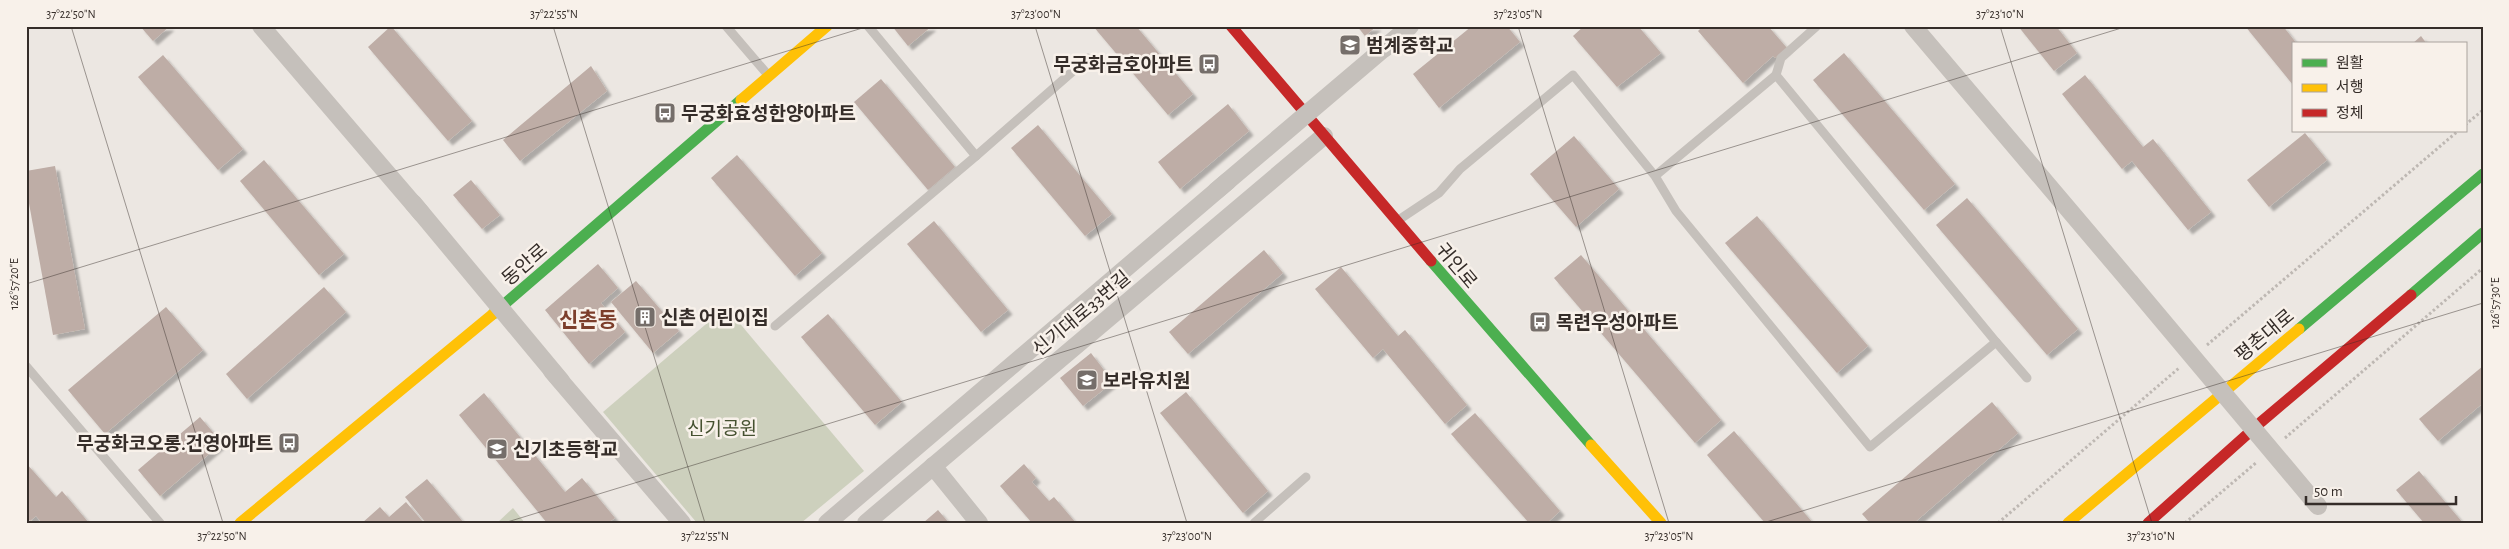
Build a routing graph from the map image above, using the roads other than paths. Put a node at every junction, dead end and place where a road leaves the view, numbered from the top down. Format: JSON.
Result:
{"nodes":[{"id":1,"x":261,"y":26,"type":"edge"},
{"id":2,"x":726,"y":26,"type":"edge"},
{"id":3,"x":826,"y":26,"type":"edge"},
{"id":4,"x":868,"y":26,"type":"edge"},
{"id":5,"x":1231,"y":26,"type":"edge"},
{"id":6,"x":1410,"y":26,"type":"edge"},
{"id":7,"x":1817,"y":26,"type":"edge"},
{"id":8,"x":1913,"y":26,"type":"edge"},
{"id":9,"x":1394,"y":39,"type":"junction"},
{"id":10,"x":1088,"y":58,"type":"dead end"},
{"id":11,"x":768,"y":75,"type":"junction"},
{"id":12,"x":1776,"y":76,"type":"junction"},
{"id":13,"x":1348,"y":86,"type":"dead end"},
{"id":14,"x":1324,"y":136,"type":"junction"},
{"id":15,"x":1274,"y":142,"type":"dead end"},
{"id":16,"x":976,"y":156,"type":"junction"},
{"id":17,"x":2483,"y":174,"type":"edge"},
{"id":18,"x":1655,"y":176,"type":"junction"},
{"id":19,"x":1216,"y":191,"type":"junction"},
{"id":20,"x":413,"y":203,"type":"junction"},
{"id":21,"x":1397,"y":221,"type":"junction"},
{"id":22,"x":2483,"y":233,"type":"edge"},
{"id":23,"x":476,"y":278,"type":"dead end"},
{"id":24,"x":775,"y":326,"type":"dead end"},
{"id":25,"x":516,"y":331,"type":"dead end"},
{"id":26,"x":1996,"y":342,"type":"junction"},
{"id":27,"x":26,"y":366,"type":"edge"},
{"id":28,"x":2027,"y":378,"type":"dead end"},
{"id":29,"x":562,"y":381,"type":"junction"},
{"id":30,"x":933,"y":466,"type":"junction"},
{"id":31,"x":1306,"y":477,"type":"dead end"},
{"id":32,"x":2318,"y":506,"type":"dead end"},
{"id":33,"x":160,"y":523,"type":"edge"},
{"id":34,"x":240,"y":523,"type":"edge"},
{"id":35,"x":682,"y":523,"type":"edge"},
{"id":36,"x":827,"y":523,"type":"edge"},
{"id":37,"x":866,"y":523,"type":"edge"},
{"id":38,"x":979,"y":523,"type":"edge"},
{"id":39,"x":1254,"y":523,"type":"edge"},
{"id":40,"x":1660,"y":523,"type":"edge"},
{"id":41,"x":2068,"y":523,"type":"edge"},
{"id":42,"x":2148,"y":523,"type":"edge"}],
"edges":[{"from":1,"to":20,"type":"street"},
{"from":2,"to":11,"type":"lane"},
{"from":3,"to":11,"type":"street","name":"동안로"},
{"from":4,"to":16,"type":"lane"},
{"from":5,"to":14,"type":"street","name":"귀인로"},
{"from":6,"to":9,"type":"street"},
{"from":7,"to":12,"type":"lane"},
{"from":8,"to":32,"type":"street","bridge":true},
{"from":9,"to":13,"type":"street"},
{"from":9,"to":19,"type":"street","bridge":true},
{"from":10,"to":16,"type":"lane"},
{"from":11,"to":34,"type":"street","name":"동안로"},
{"from":12,"to":18,"type":"lane"},
{"from":12,"to":26,"type":"lane"},
{"from":14,"to":21,"type":"street","name":"귀인로"},
{"from":14,"to":30,"type":"street","name":"신기대로33번길"},
{"from":15,"to":19,"type":"street"},
{"from":16,"to":24,"type":"lane"},
{"from":17,"to":41,"type":"street","name":"평촌대로"},
{"from":18,"to":21,"type":"lane"},
{"from":18,"to":26,"type":"lane"},
{"from":19,"to":36,"type":"street"},
{"from":20,"to":23,"type":"street"},
{"from":20,"to":29,"type":"street","bridge":true},
{"from":21,"to":40,"type":"street","name":"귀인로"},
{"from":22,"to":42,"type":"street"},
{"from":25,"to":29,"type":"street"},
{"from":26,"to":28,"type":"lane"},
{"from":27,"to":33,"type":"lane"},
{"from":29,"to":35,"type":"street"},
{"from":30,"to":37,"type":"street","name":"신기대로33번길"},
{"from":30,"to":38,"type":"street"},
{"from":31,"to":39,"type":"lane"}]}
